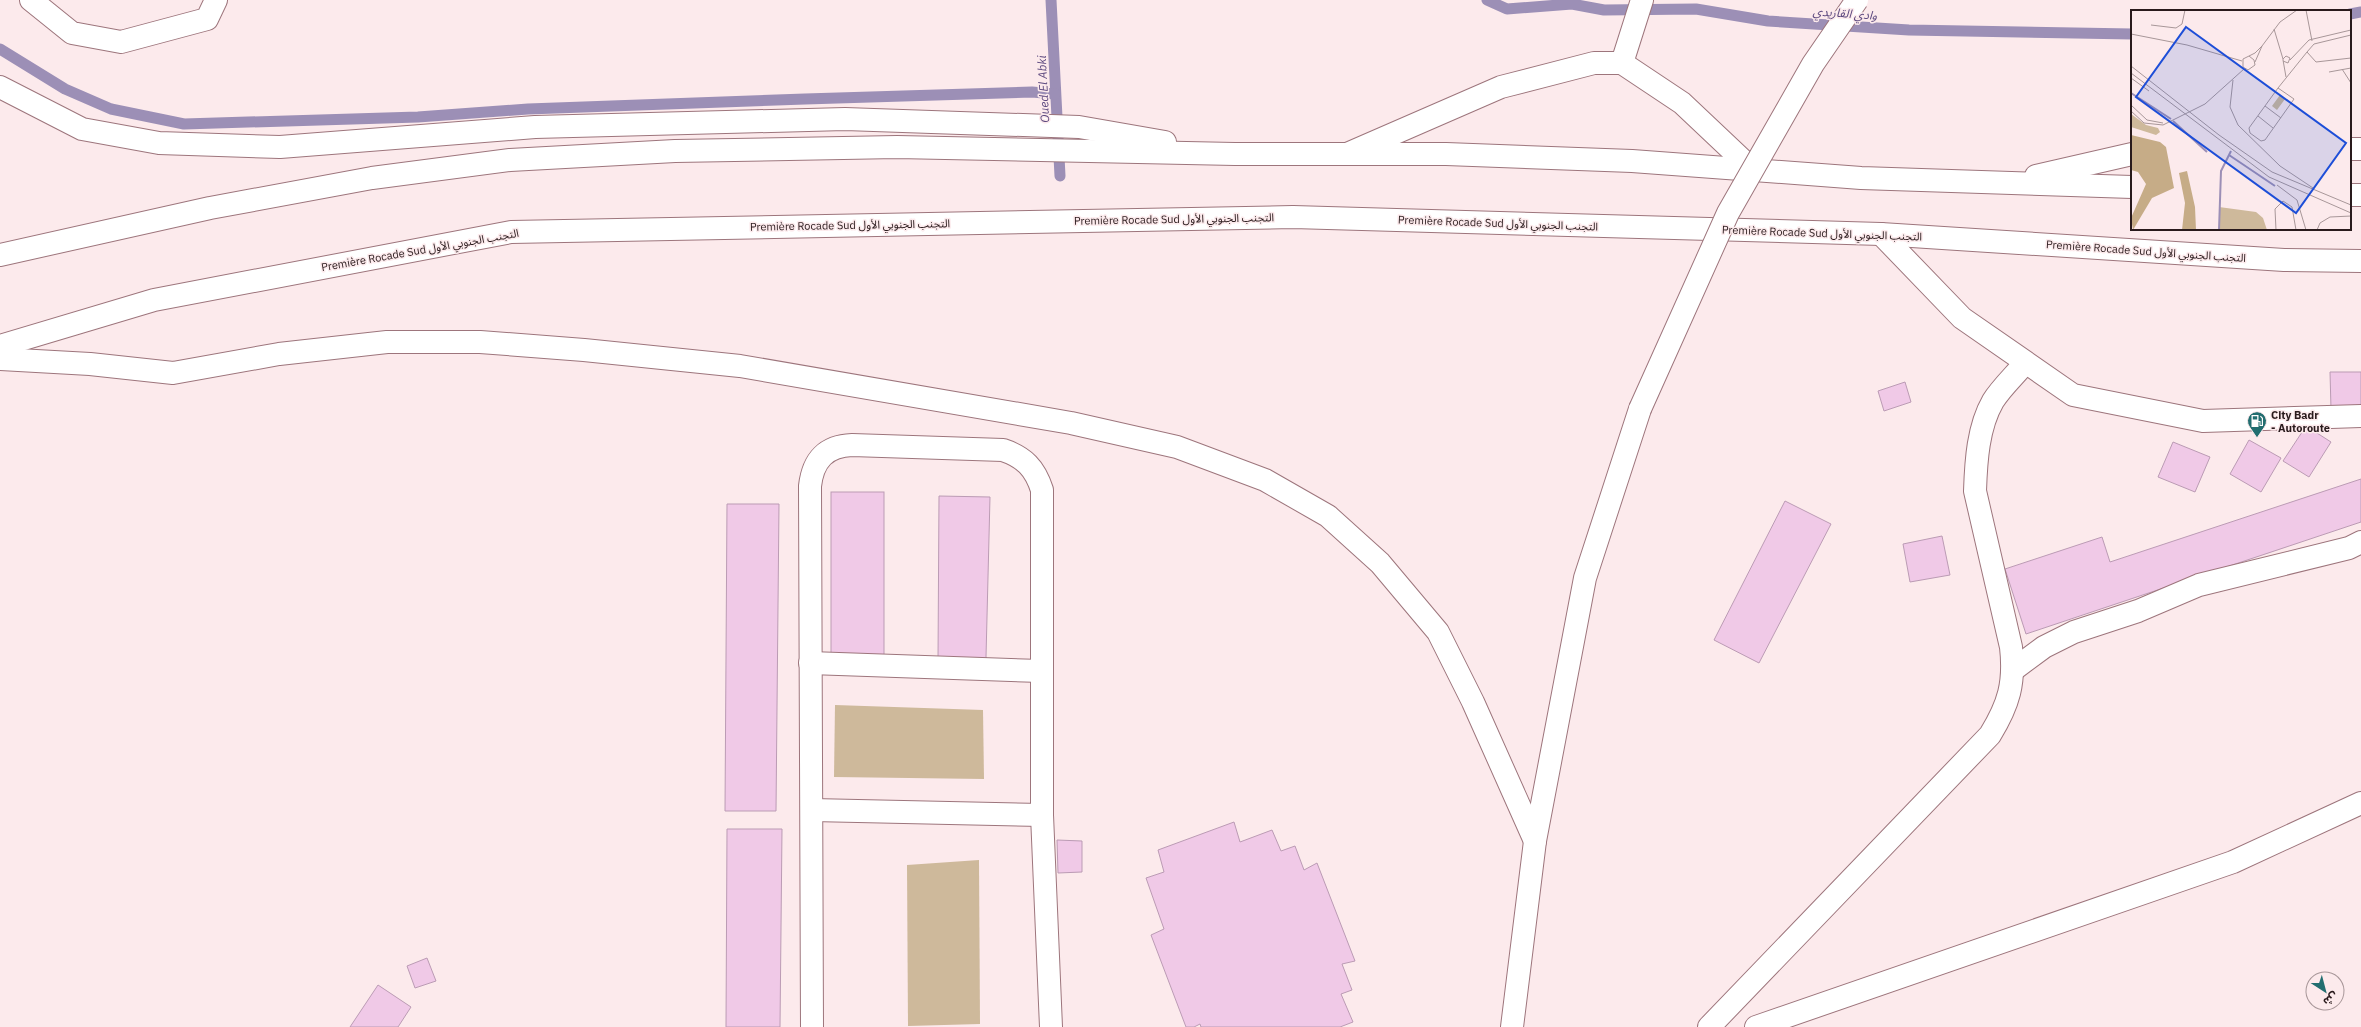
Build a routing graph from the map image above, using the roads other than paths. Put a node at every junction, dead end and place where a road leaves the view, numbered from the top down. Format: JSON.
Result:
{"nodes":[{"id":1,"x":31,"y":0,"type":"edge"},
{"id":2,"x":216,"y":0,"type":"edge"},
{"id":3,"x":1642,"y":0,"type":"edge"},
{"id":4,"x":1857,"y":0,"type":"edge"},
{"id":5,"x":1622,"y":63,"type":"junction"},
{"id":6,"x":0,"y":87,"type":"edge"},
{"id":7,"x":1235,"y":154,"type":"junction"},
{"id":8,"x":1347,"y":154,"type":"junction"},
{"id":9,"x":2131,"y":154,"type":"edge"},
{"id":10,"x":1754,"y":171,"type":"junction"},
{"id":11,"x":2010,"y":182,"type":"junction"},
{"id":12,"x":2131,"y":187,"type":"edge"},
{"id":13,"x":1881,"y":234,"type":"junction"},
{"id":14,"x":0,"y":255,"type":"edge"},
{"id":15,"x":2361,"y":261,"type":"edge"},
{"id":16,"x":0,"y":346,"type":"edge"},
{"id":17,"x":0,"y":359,"type":"edge"},
{"id":18,"x":2025,"y":363,"type":"junction"},
{"id":19,"x":2361,"y":416,"type":"edge"},
{"id":20,"x":2361,"y":542,"type":"edge"},
{"id":21,"x":810,"y":663,"type":"junction"},
{"id":22,"x":2013,"y":670,"type":"junction"},
{"id":23,"x":1041,"y":671,"type":"junction"},
{"id":24,"x":2361,"y":803,"type":"edge"},
{"id":25,"x":812,"y":810,"type":"junction"},
{"id":26,"x":1042,"y":815,"type":"junction"},
{"id":27,"x":1535,"y":841,"type":"junction"},
{"id":28,"x":812,"y":1027,"type":"edge"},
{"id":29,"x":1051,"y":1027,"type":"edge"},
{"id":30,"x":1512,"y":1027,"type":"edge"},
{"id":31,"x":1709,"y":1027,"type":"edge"},
{"id":32,"x":1756,"y":1027,"type":"edge"}],
"edges":[{"from":1,"to":2,"type":"main road"},
{"from":3,"to":5,"type":"main road"},
{"from":4,"to":27,"type":"main road","bridge":true},
{"from":5,"to":8,"type":"main road"},
{"from":5,"to":10,"type":"main road"},
{"from":6,"to":7,"type":"main road"},
{"from":7,"to":8,"type":"main road"},
{"from":7,"to":14,"type":"main road"},
{"from":8,"to":10,"type":"main road"},
{"from":9,"to":11,"type":"main road"},
{"from":10,"to":11,"type":"main road"},
{"from":11,"to":12,"type":"main road"},
{"from":13,"to":15,"type":"main road","name":"Première Rocade Sud التجنب الجنوبي الأول"},
{"from":13,"to":16,"type":"main road","name":"Première Rocade Sud التجنب الجنوبي الأول"},
{"from":13,"to":18,"type":"main road"},
{"from":17,"to":27,"type":"main road"},
{"from":18,"to":19,"type":"main road"},
{"from":18,"to":22,"type":"main road"},
{"from":20,"to":22,"type":"main road"},
{"from":21,"to":23,"type":"main road"},
{"from":21,"to":23,"type":"main road"},
{"from":21,"to":25,"type":"main road"},
{"from":22,"to":31,"type":"main road"},
{"from":23,"to":26,"type":"main road"},
{"from":24,"to":32,"type":"main road"},
{"from":25,"to":26,"type":"main road"},
{"from":25,"to":28,"type":"main road"},
{"from":26,"to":29,"type":"main road"},
{"from":27,"to":30,"type":"main road"}]}
